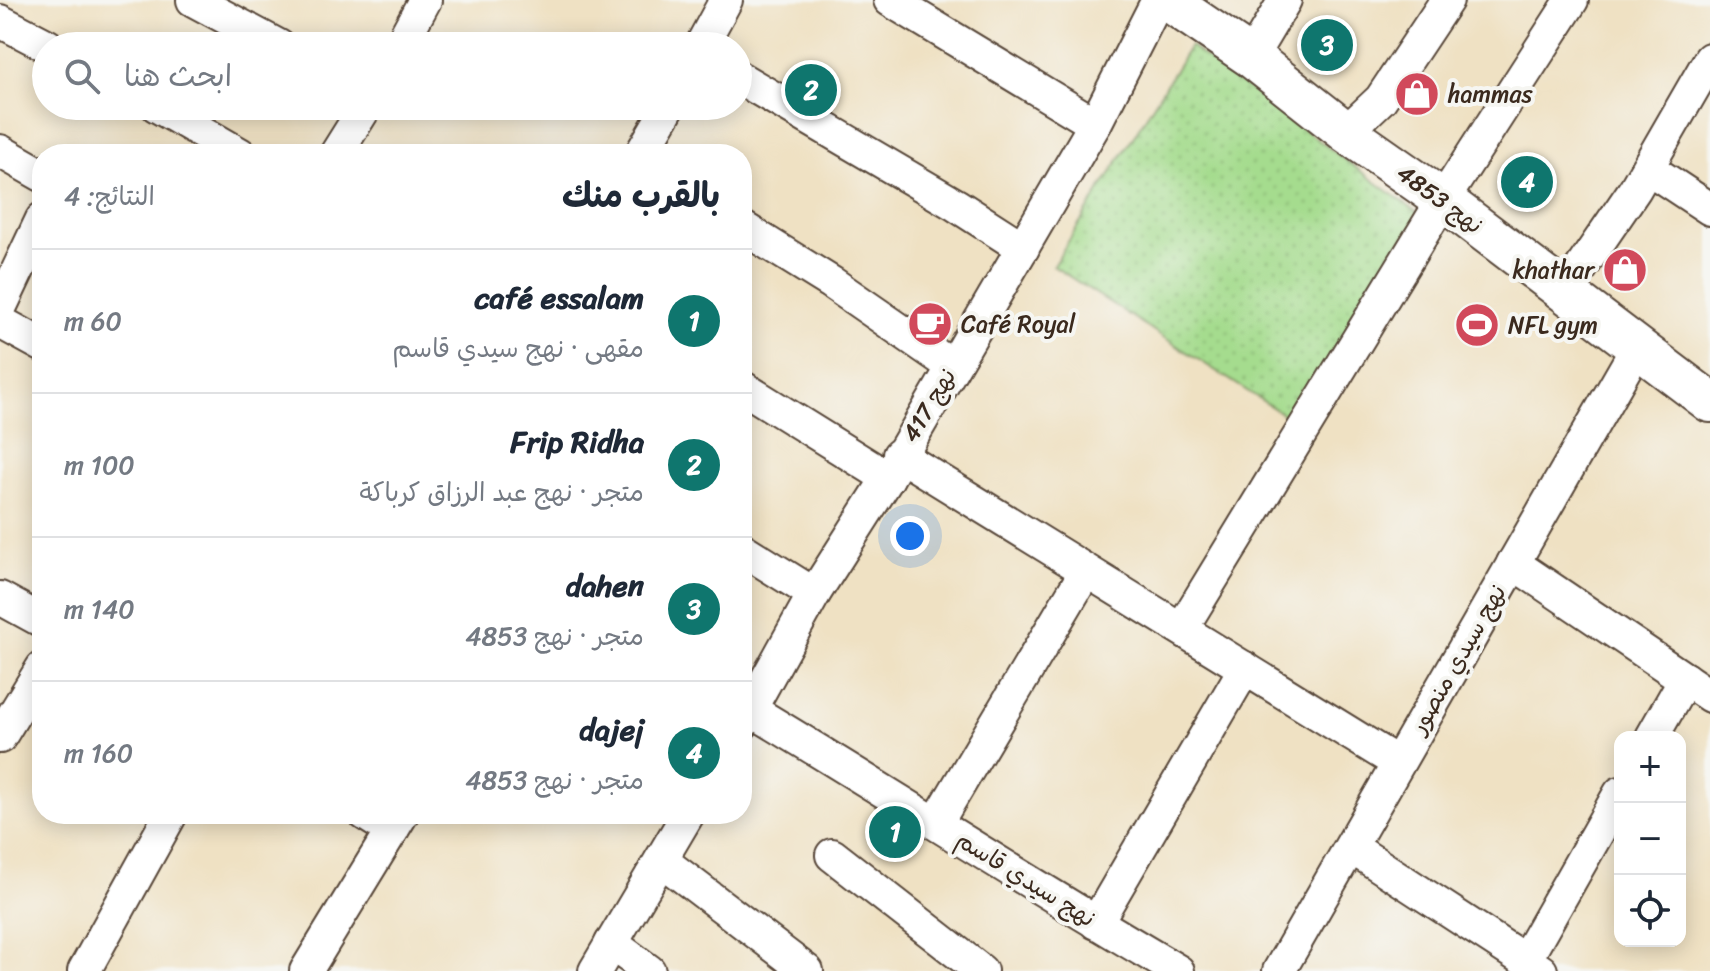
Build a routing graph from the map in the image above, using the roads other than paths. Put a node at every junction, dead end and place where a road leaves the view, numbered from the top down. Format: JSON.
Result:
{"nodes":[{"id":1,"x":193,"y":0,"type":"edge"},
{"id":2,"x":726,"y":0,"type":"edge"},
{"id":3,"x":890,"y":0,"type":"edge"},
{"id":4,"x":1158,"y":0,"type":"edge"},
{"id":5,"x":1167,"y":0,"type":"edge"},
{"id":6,"x":1285,"y":0,"type":"edge"},
{"id":7,"x":1447,"y":0,"type":"edge"},
{"id":8,"x":1572,"y":0,"type":"edge"},
{"id":9,"x":419,"y":2,"type":"edge"},
{"id":10,"x":0,"y":21,"type":"edge"},
{"id":11,"x":253,"y":32,"type":"edge"},
{"id":12,"x":406,"y":32,"type":"edge"},
{"id":13,"x":709,"y":32,"type":"edge"},
{"id":14,"x":32,"y":38,"type":"edge"},
{"id":15,"x":1251,"y":57,"type":"junction"},
{"id":16,"x":1710,"y":59,"type":"edge"},
{"id":17,"x":752,"y":85,"type":"edge"},
{"id":18,"x":181,"y":120,"type":"edge"},
{"id":19,"x":357,"y":120,"type":"edge"},
{"id":20,"x":661,"y":120,"type":"edge"},
{"id":21,"x":1095,"y":124,"type":"junction"},
{"id":22,"x":1346,"y":132,"type":"junction"},
{"id":23,"x":223,"y":144,"type":"edge"},
{"id":24,"x":342,"y":144,"type":"edge"},
{"id":25,"x":647,"y":144,"type":"edge"},
{"id":26,"x":0,"y":151,"type":"edge"},
{"id":27,"x":1648,"y":168,"type":"junction"},
{"id":28,"x":32,"y":169,"type":"edge"},
{"id":29,"x":1443,"y":200,"type":"junction"},
{"id":30,"x":1710,"y":209,"type":"edge"},
{"id":31,"x":752,"y":233,"type":"edge"},
{"id":32,"x":32,"y":244,"type":"edge"},
{"id":33,"x":1023,"y":248,"type":"junction"},
{"id":34,"x":1564,"y":293,"type":"junction"},
{"id":35,"x":1,"y":322,"type":"edge"},
{"id":36,"x":32,"y":339,"type":"edge"},
{"id":37,"x":1637,"y":348,"type":"junction"},
{"id":38,"x":952,"y":366,"type":"junction"},
{"id":39,"x":752,"y":392,"type":"edge"},
{"id":40,"x":1710,"y":402,"type":"edge"},
{"id":41,"x":894,"y":466,"type":"junction"},
{"id":42,"x":752,"y":555,"type":"edge"},
{"id":43,"x":1513,"y":563,"type":"junction"},
{"id":44,"x":1086,"y":571,"type":"junction"},
{"id":45,"x":814,"y":594,"type":"junction"},
{"id":46,"x":0,"y":598,"type":"edge"},
{"id":47,"x":32,"y":616,"type":"edge"},
{"id":48,"x":1182,"y":628,"type":"junction"},
{"id":49,"x":1245,"y":668,"type":"junction"},
{"id":50,"x":32,"y":684,"type":"edge"},
{"id":51,"x":1698,"y":687,"type":"edge"},
{"id":52,"x":752,"y":708,"type":"edge"},
{"id":53,"x":752,"y":720,"type":"edge"},
{"id":54,"x":1658,"y":731,"type":"edge"},
{"id":55,"x":0,"y":737,"type":"edge"},
{"id":56,"x":1398,"y":763,"type":"junction"},
{"id":57,"x":1615,"y":803,"type":"edge"},
{"id":58,"x":937,"y":822,"type":"junction"},
{"id":59,"x":165,"y":824,"type":"edge"},
{"id":60,"x":396,"y":824,"type":"edge"},
{"id":61,"x":682,"y":824,"type":"edge"},
{"id":62,"x":1351,"y":847,"type":"junction"},
{"id":63,"x":832,"y":855,"type":"dead end"},
{"id":64,"x":661,"y":860,"type":"junction"},
{"id":65,"x":1096,"y":923,"type":"junction"},
{"id":66,"x":611,"y":943,"type":"junction"},
{"id":67,"x":1533,"y":966,"type":"edge"},
{"id":68,"x":84,"y":971,"type":"edge"},
{"id":69,"x":306,"y":971,"type":"edge"},
{"id":70,"x":595,"y":971,"type":"edge"},
{"id":71,"x":649,"y":971,"type":"edge"},
{"id":72,"x":807,"y":971,"type":"edge"},
{"id":73,"x":981,"y":971,"type":"edge"},
{"id":74,"x":1178,"y":971,"type":"edge"},
{"id":75,"x":1279,"y":971,"type":"edge"}],
"edges":[{"from":1,"to":11,"type":"street"},
{"from":2,"to":13,"type":"street"},
{"from":3,"to":21,"type":"street"},
{"from":4,"to":21,"type":"street","name":"نهج 417"},
{"from":5,"to":15,"type":"street","name":"نهج 4853"},
{"from":6,"to":15,"type":"street"},
{"from":7,"to":22,"type":"street"},
{"from":8,"to":29,"type":"street"},
{"from":9,"to":12,"type":"street"},
{"from":10,"to":14,"type":"street"},
{"from":15,"to":22,"type":"street","name":"نهج 4853"},
{"from":16,"to":27,"type":"street"},
{"from":17,"to":33,"type":"street"},
{"from":18,"to":23,"type":"street"},
{"from":19,"to":24,"type":"street"},
{"from":20,"to":25,"type":"street"},
{"from":21,"to":33,"type":"street","name":"نهج 417"},
{"from":22,"to":29,"type":"street","name":"نهج 4853"},
{"from":26,"to":28,"type":"street"},
{"from":27,"to":30,"type":"street"},
{"from":27,"to":34,"type":"street"},
{"from":29,"to":34,"type":"street","name":"نهج 4853"},
{"from":29,"to":48,"type":"street"},
{"from":31,"to":38,"type":"street"},
{"from":32,"to":35,"type":"street"},
{"from":33,"to":38,"type":"street","name":"نهج 417"},
{"from":34,"to":37,"type":"street","name":"نهج 4853"},
{"from":35,"to":36,"type":"street"},
{"from":37,"to":40,"type":"street","name":"نهج 4853"},
{"from":37,"to":43,"type":"street","name":"نهج سيدي منصور"},
{"from":38,"to":41,"type":"street","name":"نهج 417"},
{"from":39,"to":41,"type":"street"},
{"from":41,"to":44,"type":"street"},
{"from":41,"to":45,"type":"street","name":"نهج 417"},
{"from":42,"to":45,"type":"street"},
{"from":43,"to":51,"type":"street"},
{"from":43,"to":56,"type":"street","name":"نهج سيدي منصور"},
{"from":44,"to":48,"type":"street"},
{"from":44,"to":58,"type":"street"},
{"from":45,"to":52,"type":"street","name":"نهج 417"},
{"from":46,"to":47,"type":"street"},
{"from":48,"to":49,"type":"street"},
{"from":49,"to":56,"type":"street"},
{"from":49,"to":65,"type":"street"},
{"from":50,"to":55,"type":"street"},
{"from":51,"to":54,"type":"street"},
{"from":53,"to":58,"type":"street","name":"نهج سيدي قاسم"},
{"from":56,"to":62,"type":"street","name":"نهج سيدي منصور"},
{"from":57,"to":67,"type":"street"},
{"from":58,"to":65,"type":"street","name":"نهج سيدي قاسم"},
{"from":59,"to":68,"type":"street"},
{"from":60,"to":69,"type":"street"},
{"from":61,"to":64,"type":"street"},
{"from":62,"to":67,"type":"street"},
{"from":62,"to":75,"type":"street","name":"نهج سيدي منصور"},
{"from":63,"to":73,"type":"street"},
{"from":64,"to":66,"type":"street"},
{"from":64,"to":72,"type":"street"},
{"from":65,"to":74,"type":"street","name":"نهج سيدي قاسم"},
{"from":66,"to":70,"type":"street"},
{"from":66,"to":71,"type":"street"}]}
